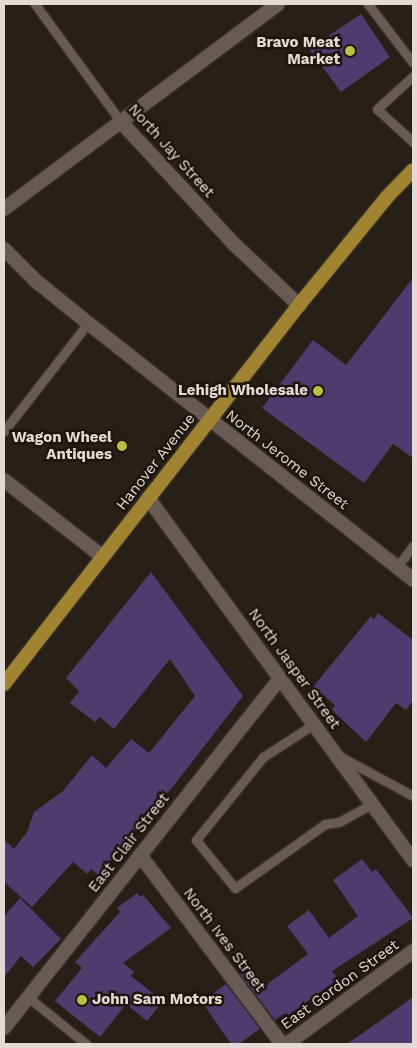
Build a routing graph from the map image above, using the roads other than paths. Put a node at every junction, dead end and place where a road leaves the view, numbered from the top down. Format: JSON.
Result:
{"nodes":[{"id":1,"x":35,"y":4,"type":"edge"},
{"id":2,"x":278,"y":4,"type":"edge"},
{"id":3,"x":368,"y":4,"type":"edge"},
{"id":4,"x":413,"y":63,"type":"edge"},
{"id":5,"x":413,"y":76,"type":"edge"},
{"id":6,"x":121,"y":122,"type":"junction"},
{"id":7,"x":413,"y":142,"type":"edge"},
{"id":8,"x":413,"y":170,"type":"edge"},
{"id":9,"x":4,"y":209,"type":"edge"},
{"id":10,"x":4,"y":249,"type":"edge"},
{"id":11,"x":299,"y":305,"type":"junction"},
{"id":12,"x":88,"y":323,"type":"junction"},
{"id":13,"x":209,"y":419,"type":"junction"},
{"id":14,"x":4,"y":431,"type":"edge"},
{"id":15,"x":4,"y":480,"type":"edge"},
{"id":16,"x":148,"y":498,"type":"junction"},
{"id":17,"x":413,"y":546,"type":"edge"},
{"id":18,"x":103,"y":557,"type":"junction"},
{"id":19,"x":398,"y":567,"type":"junction"},
{"id":20,"x":413,"y":580,"type":"edge"},
{"id":21,"x":280,"y":678,"type":"junction"},
{"id":22,"x":4,"y":684,"type":"edge"},
{"id":23,"x":314,"y":724,"type":"junction"},
{"id":24,"x":337,"y":755,"type":"junction"},
{"id":25,"x":413,"y":796,"type":"edge"},
{"id":26,"x":372,"y":804,"type":"junction"},
{"id":27,"x":140,"y":855,"type":"junction"},
{"id":28,"x":413,"y":860,"type":"edge"},
{"id":29,"x":413,"y":951,"type":"edge"},
{"id":30,"x":28,"y":997,"type":"junction"},
{"id":31,"x":4,"y":1028,"type":"edge"},
{"id":32,"x":86,"y":1044,"type":"edge"},
{"id":33,"x":282,"y":1044,"type":"edge"},
{"id":34,"x":287,"y":1044,"type":"edge"}],
"edges":[{"from":1,"to":6,"type":"lane","name":"North Jay Street"},
{"from":2,"to":6,"type":"street"},
{"from":3,"to":4,"type":"lane"},
{"from":5,"to":7,"type":"lane"},
{"from":6,"to":9,"type":"street"},
{"from":6,"to":11,"type":"street","name":"North Jay Street"},
{"from":8,"to":11,"type":"main road","name":"Hanover Avenue"},
{"from":10,"to":12,"type":"street","name":"North Jerome Street"},
{"from":11,"to":13,"type":"main road","name":"Hanover Avenue"},
{"from":12,"to":13,"type":"street","name":"North Jerome Street"},
{"from":12,"to":14,"type":"lane"},
{"from":13,"to":16,"type":"main road","name":"Hanover Avenue"},
{"from":13,"to":19,"type":"street","name":"North Jerome Street"},
{"from":15,"to":18,"type":"street"},
{"from":16,"to":18,"type":"main road","name":"Hanover Avenue"},
{"from":16,"to":21,"type":"street","name":"North Jasper Street"},
{"from":17,"to":19,"type":"lane"},
{"from":18,"to":22,"type":"main road","name":"Hanover Avenue"},
{"from":19,"to":20,"type":"street","name":"North Jerome Street"},
{"from":21,"to":23,"type":"street","name":"North Jasper Street"},
{"from":21,"to":27,"type":"street","name":"East Clair Street"},
{"from":23,"to":24,"type":"street","name":"North Jasper Street"},
{"from":23,"to":26,"type":"lane"},
{"from":24,"to":25,"type":"lane"},
{"from":24,"to":26,"type":"street","name":"North Jasper Street"},
{"from":26,"to":28,"type":"street","name":"North Jasper Street"},
{"from":27,"to":30,"type":"street","name":"East Clair Street"},
{"from":27,"to":33,"type":"street","name":"North Ives Street"},
{"from":29,"to":34,"type":"street","name":"East Gordon Street"},
{"from":30,"to":31,"type":"street","name":"East Clair Street"},
{"from":30,"to":32,"type":"lane"}]}
